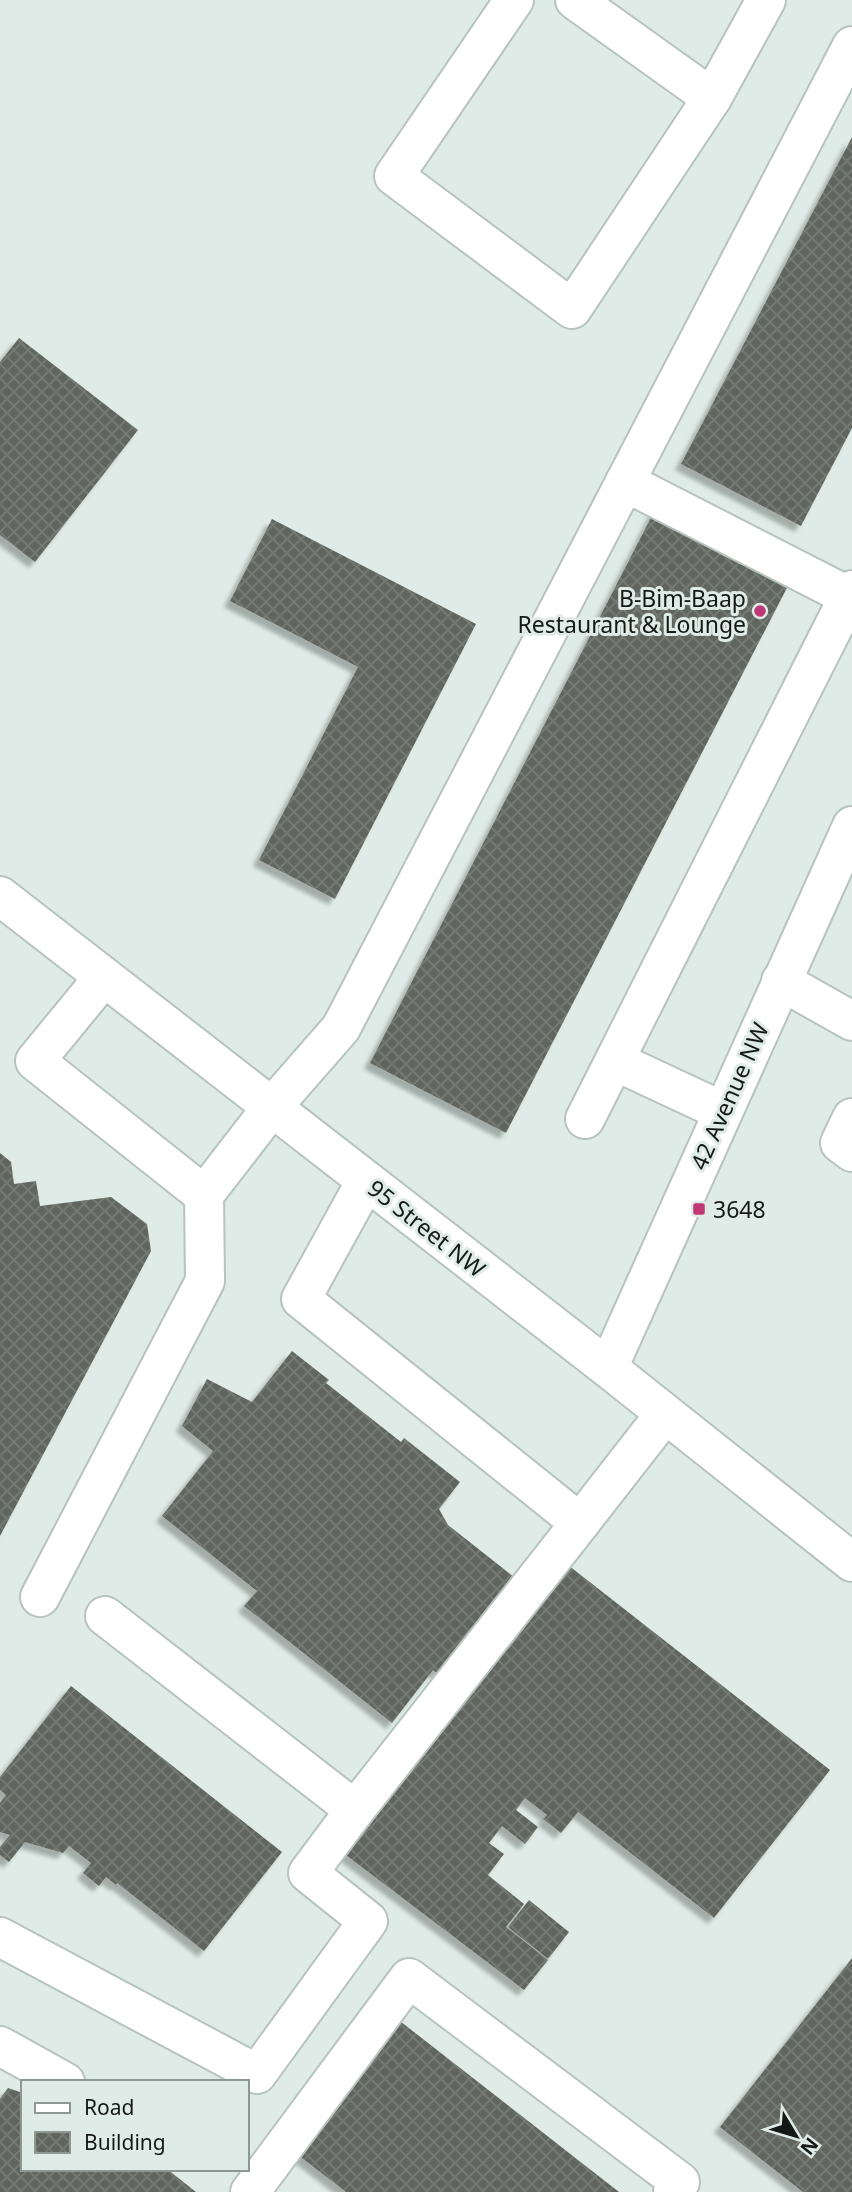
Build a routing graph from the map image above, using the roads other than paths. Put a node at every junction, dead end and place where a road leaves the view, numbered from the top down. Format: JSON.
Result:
{"nodes":[{"id":1,"x":514,"y":0,"type":"edge"},
{"id":2,"x":575,"y":0,"type":"edge"},
{"id":3,"x":766,"y":0,"type":"edge"},
{"id":4,"x":852,"y":46,"type":"edge"},
{"id":5,"x":712,"y":98,"type":"junction"},
{"id":6,"x":625,"y":482,"type":"junction"},
{"id":7,"x":851,"y":595,"type":"edge"},
{"id":8,"x":852,"y":826,"type":"edge"},
{"id":9,"x":6,"y":913,"type":"edge"},
{"id":10,"x":104,"y":977,"type":"junction"},
{"id":11,"x":781,"y":981,"type":"junction"},
{"id":12,"x":852,"y":1021,"type":"edge"},
{"id":13,"x":615,"y":1061,"type":"junction"},
{"id":14,"x":272,"y":1108,"type":"junction"},
{"id":15,"x":722,"y":1111,"type":"junction"},
{"id":16,"x":852,"y":1118,"type":"edge"},
{"id":17,"x":585,"y":1119,"type":"dead end"},
{"id":18,"x":852,"y":1152,"type":"edge"},
{"id":19,"x":366,"y":1181,"type":"junction"},
{"id":20,"x":204,"y":1195,"type":"junction"},
{"id":21,"x":608,"y":1368,"type":"junction"},
{"id":22,"x":665,"y":1414,"type":"junction"},
{"id":23,"x":580,"y":1523,"type":"junction"},
{"id":24,"x":852,"y":1562,"type":"edge"},
{"id":25,"x":40,"y":1597,"type":"dead end"},
{"id":26,"x":105,"y":1616,"type":"dead end"},
{"id":27,"x":355,"y":1810,"type":"junction"},
{"id":28,"x":0,"y":1937,"type":"edge"},
{"id":29,"x":0,"y":2046,"type":"edge"},
{"id":30,"x":61,"y":2080,"type":"edge"},
{"id":31,"x":252,"y":2082,"type":"edge"},
{"id":32,"x":264,"y":2187,"type":"edge"},
{"id":33,"x":673,"y":2192,"type":"edge"}],
"edges":[{"from":1,"to":5,"type":"street"},
{"from":2,"to":5,"type":"street"},
{"from":3,"to":5,"type":"street"},
{"from":4,"to":6,"type":"street"},
{"from":6,"to":7,"type":"street"},
{"from":6,"to":14,"type":"street"},
{"from":7,"to":13,"type":"street"},
{"from":8,"to":11,"type":"street","name":"42 Avenue NW"},
{"from":9,"to":10,"type":"street","name":"95 Street NW"},
{"from":10,"to":14,"type":"street","name":"95 Street NW"},
{"from":10,"to":20,"type":"street"},
{"from":11,"to":12,"type":"street"},
{"from":11,"to":15,"type":"street","name":"42 Avenue NW"},
{"from":13,"to":15,"type":"street"},
{"from":13,"to":17,"type":"street"},
{"from":14,"to":19,"type":"street","name":"95 Street NW"},
{"from":14,"to":20,"type":"street"},
{"from":15,"to":21,"type":"street","name":"42 Avenue NW"},
{"from":16,"to":18,"type":"street"},
{"from":19,"to":21,"type":"street","name":"95 Street NW"},
{"from":19,"to":23,"type":"street"},
{"from":20,"to":25,"type":"street"},
{"from":21,"to":22,"type":"street","name":"95 Street NW"},
{"from":22,"to":23,"type":"street"},
{"from":22,"to":24,"type":"street","name":"95 Street NW"},
{"from":23,"to":27,"type":"street"},
{"from":26,"to":27,"type":"street"},
{"from":27,"to":31,"type":"street"},
{"from":28,"to":31,"type":"street"},
{"from":29,"to":30,"type":"street"},
{"from":32,"to":33,"type":"street"}]}
